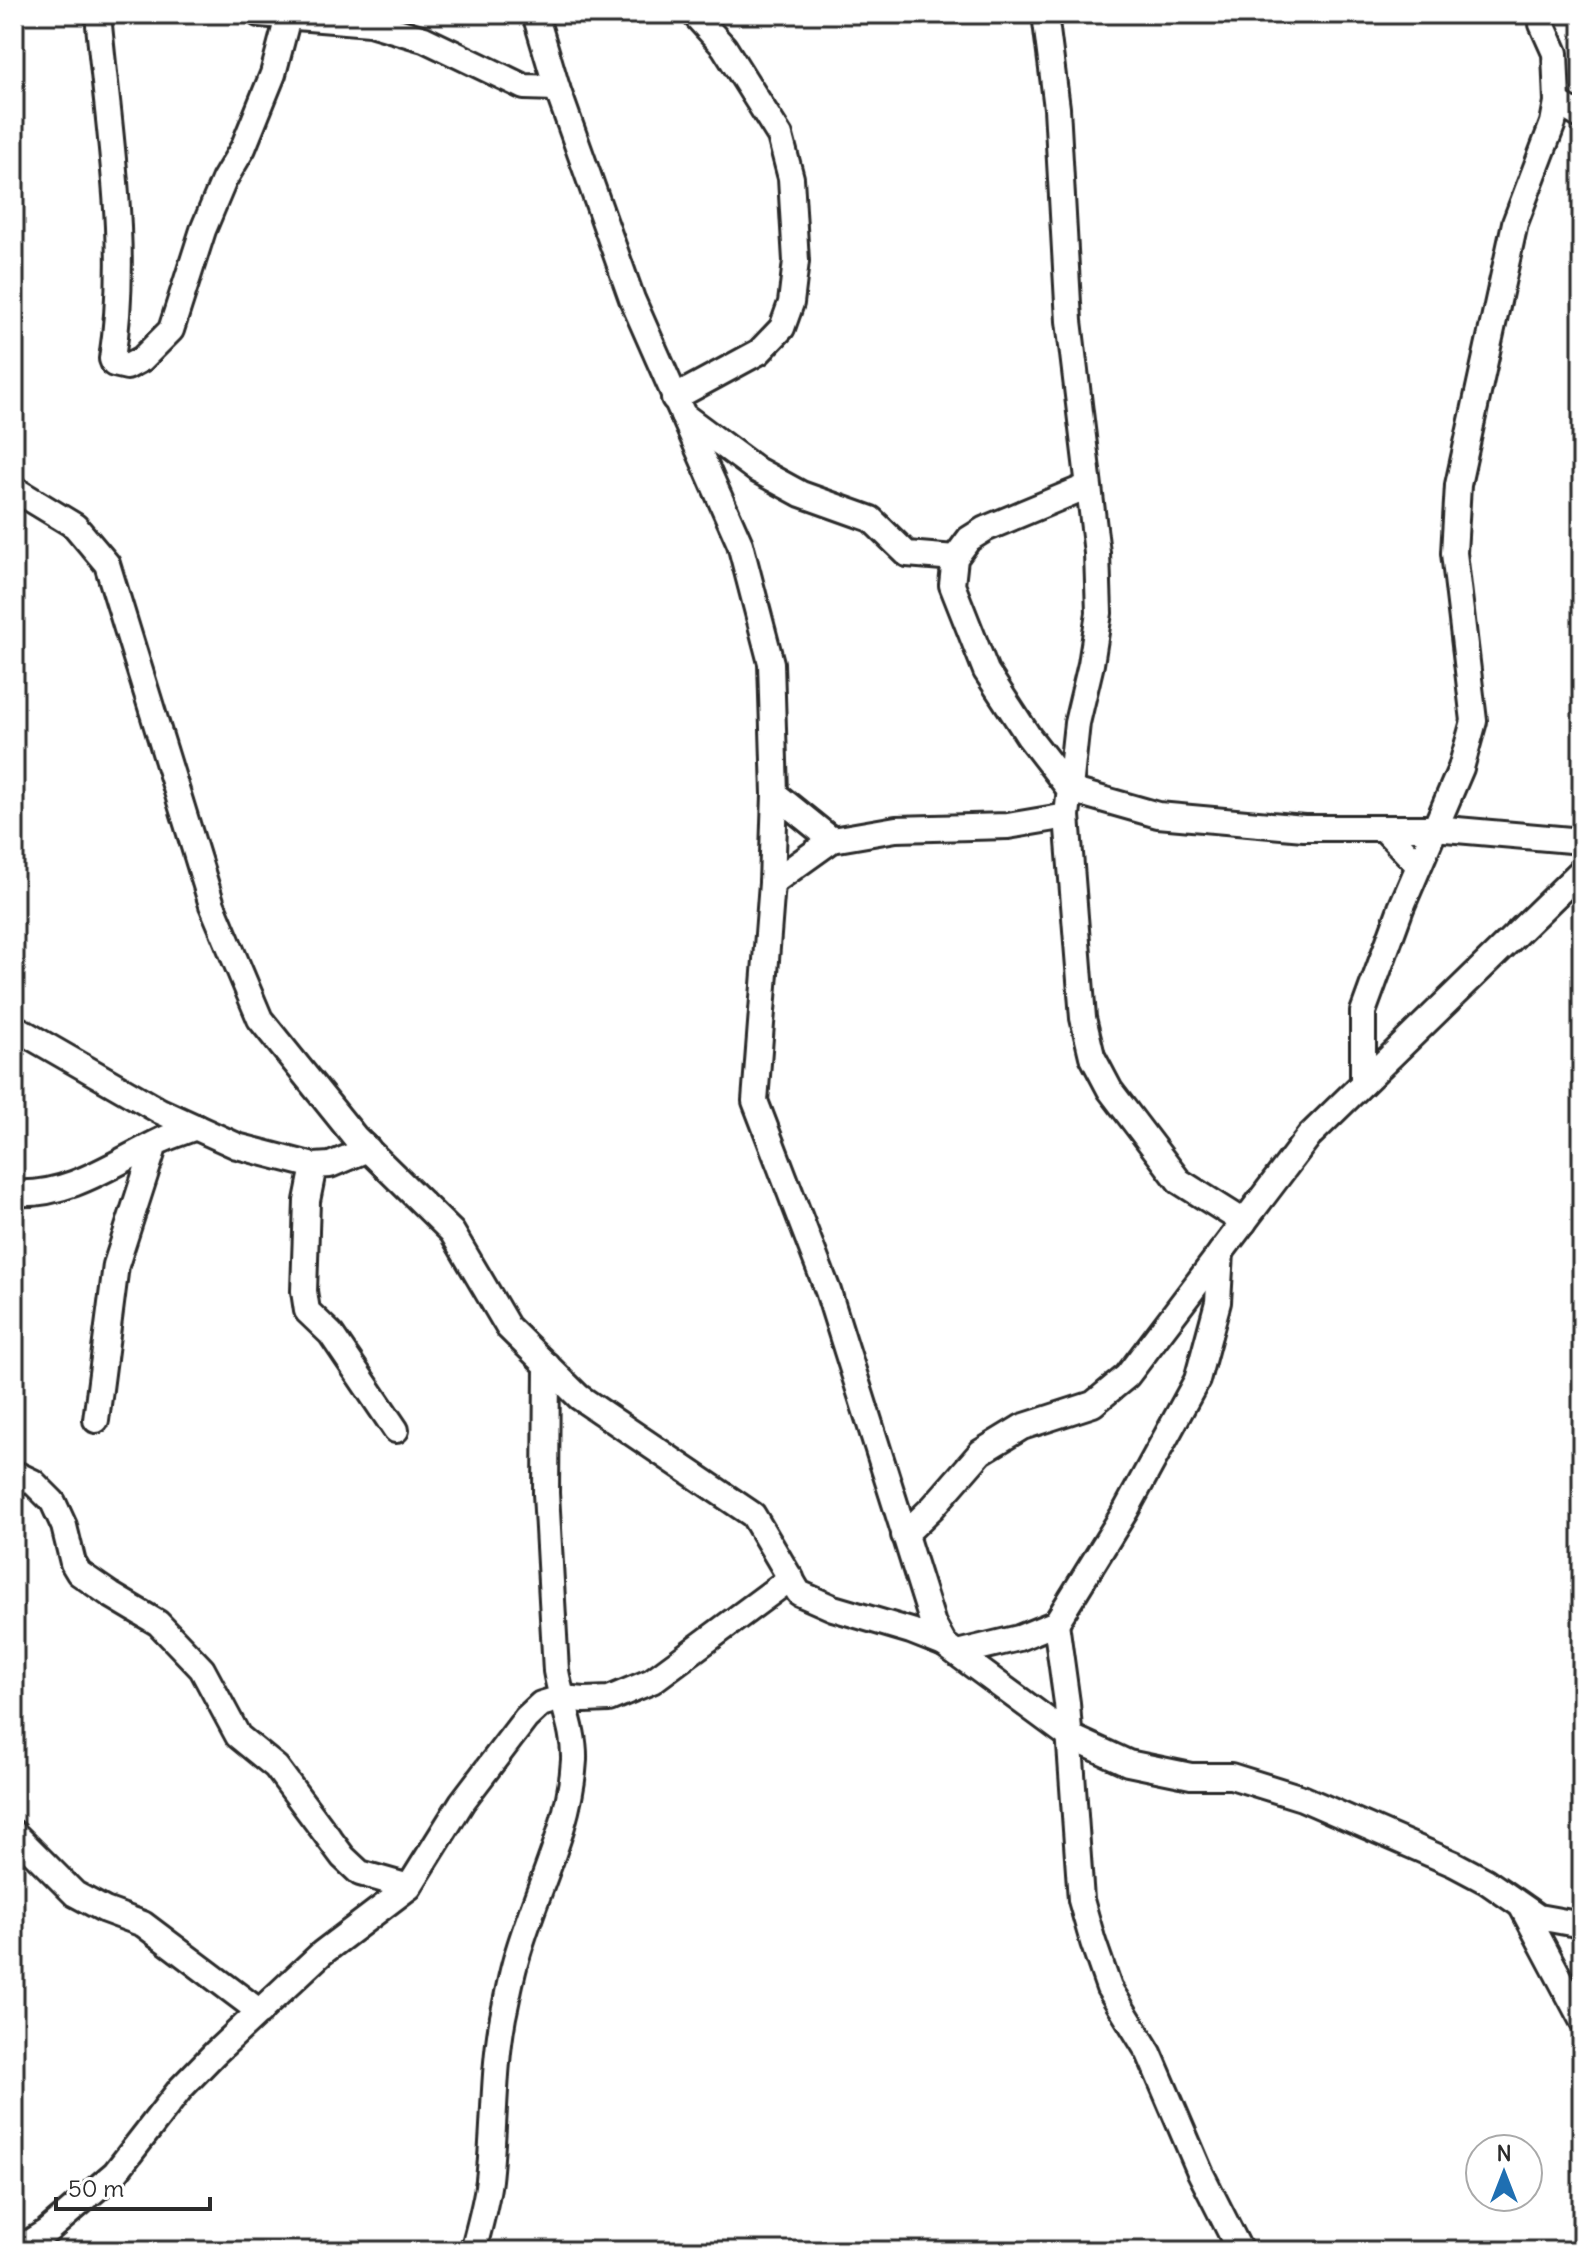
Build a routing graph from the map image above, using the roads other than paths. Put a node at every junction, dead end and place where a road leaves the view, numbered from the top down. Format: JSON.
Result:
{"nodes":[{"id":1,"x":98,"y":14,"type":"edge"},
{"id":2,"x":259,"y":14,"type":"edge"},
{"id":3,"x":535,"y":14,"type":"edge"},
{"id":4,"x":694,"y":14,"type":"edge"},
{"id":5,"x":1045,"y":14,"type":"edge"},
{"id":6,"x":1542,"y":14,"type":"edge"},
{"id":7,"x":288,"y":17,"type":"junction"},
{"id":8,"x":323,"y":17,"type":"edge"},
{"id":9,"x":557,"y":88,"type":"junction"},
{"id":10,"x":1557,"y":102,"type":"junction"},
{"id":11,"x":1582,"y":117,"type":"edge"},
{"id":12,"x":678,"y":406,"type":"junction"},
{"id":13,"x":1088,"y":486,"type":"junction"},
{"id":14,"x":14,"y":489,"type":"edge"},
{"id":15,"x":955,"y":558,"type":"junction"},
{"id":16,"x":1070,"y":790,"type":"junction"},
{"id":17,"x":775,"y":794,"type":"junction"},
{"id":18,"x":1067,"y":816,"type":"junction"},
{"id":19,"x":1383,"y":828,"type":"junction"},
{"id":20,"x":1434,"y":828,"type":"junction"},
{"id":21,"x":832,"y":840,"type":"junction"},
{"id":22,"x":1582,"y":841,"type":"edge"},
{"id":23,"x":1418,"y":865,"type":"junction"},
{"id":24,"x":1582,"y":870,"type":"edge"},
{"id":25,"x":772,"y":883,"type":"junction"},
{"id":26,"x":14,"y":1027,"type":"edge"},
{"id":27,"x":1363,"y":1083,"type":"junction"},
{"id":28,"x":160,"y":1111,"type":"junction"},
{"id":29,"x":196,"y":1127,"type":"junction"},
{"id":30,"x":158,"y":1142,"type":"junction"},
{"id":31,"x":368,"y":1149,"type":"junction"},
{"id":32,"x":314,"y":1166,"type":"junction"},
{"id":33,"x":14,"y":1193,"type":"edge"},
{"id":34,"x":1244,"y":1222,"type":"junction"},
{"id":35,"x":1221,"y":1252,"type":"junction"},
{"id":36,"x":547,"y":1365,"type":"junction"},
{"id":37,"x":96,"y":1420,"type":"dead end"},
{"id":38,"x":396,"y":1430,"type":"dead end"},
{"id":39,"x":14,"y":1473,"type":"edge"},
{"id":40,"x":904,"y":1535,"type":"junction"},
{"id":41,"x":791,"y":1578,"type":"junction"},
{"id":42,"x":1056,"y":1623,"type":"junction"},
{"id":43,"x":950,"y":1648,"type":"junction"},
{"id":44,"x":561,"y":1698,"type":"junction"},
{"id":45,"x":1069,"y":1736,"type":"junction"},
{"id":46,"x":14,"y":1833,"type":"edge"},
{"id":47,"x":409,"y":1887,"type":"junction"},
{"id":48,"x":1522,"y":1907,"type":"junction"},
{"id":49,"x":1582,"y":1925,"type":"edge"},
{"id":50,"x":260,"y":2012,"type":"junction"},
{"id":51,"x":1582,"y":2020,"type":"edge"},
{"id":52,"x":16,"y":2251,"type":"edge"},
{"id":53,"x":473,"y":2251,"type":"edge"},
{"id":54,"x":1240,"y":2251,"type":"edge"}],
"edges":[{"from":1,"to":7,"type":"street"},
{"from":2,"to":7,"type":"street"},
{"from":3,"to":9,"type":"street"},
{"from":4,"to":12,"type":"street"},
{"from":5,"to":13,"type":"street"},
{"from":6,"to":10,"type":"street"},
{"from":7,"to":8,"type":"street"},
{"from":8,"to":9,"type":"street"},
{"from":9,"to":12,"type":"street"},
{"from":10,"to":11,"type":"street"},
{"from":10,"to":20,"type":"street"},
{"from":12,"to":15,"type":"street"},
{"from":12,"to":17,"type":"street"},
{"from":13,"to":15,"type":"street"},
{"from":13,"to":16,"type":"street"},
{"from":14,"to":31,"type":"street"},
{"from":15,"to":16,"type":"street"},
{"from":16,"to":18,"type":"street"},
{"from":16,"to":19,"type":"street"},
{"from":17,"to":21,"type":"street"},
{"from":17,"to":25,"type":"street"},
{"from":18,"to":21,"type":"street"},
{"from":18,"to":34,"type":"street"},
{"from":19,"to":20,"type":"street"},
{"from":19,"to":23,"type":"street"},
{"from":20,"to":22,"type":"street"},
{"from":20,"to":23,"type":"street"},
{"from":21,"to":25,"type":"street"},
{"from":23,"to":27,"type":"street"},
{"from":24,"to":27,"type":"street"},
{"from":25,"to":40,"type":"street"},
{"from":26,"to":28,"type":"street"},
{"from":27,"to":34,"type":"street"},
{"from":28,"to":29,"type":"street"},
{"from":28,"to":30,"type":"street"},
{"from":29,"to":30,"type":"street"},
{"from":29,"to":32,"type":"street"},
{"from":30,"to":33,"type":"street"},
{"from":30,"to":37,"type":"street"},
{"from":31,"to":32,"type":"street"},
{"from":31,"to":36,"type":"street"},
{"from":32,"to":38,"type":"street"},
{"from":34,"to":35,"type":"street"},
{"from":35,"to":40,"type":"street"},
{"from":35,"to":42,"type":"street"},
{"from":36,"to":41,"type":"street"},
{"from":36,"to":44,"type":"street"},
{"from":39,"to":47,"type":"street"},
{"from":40,"to":43,"type":"street"},
{"from":41,"to":43,"type":"street"},
{"from":41,"to":44,"type":"street"},
{"from":42,"to":43,"type":"street"},
{"from":42,"to":45,"type":"street"},
{"from":43,"to":45,"type":"street"},
{"from":44,"to":47,"type":"street"},
{"from":44,"to":53,"type":"street"},
{"from":45,"to":48,"type":"street"},
{"from":45,"to":54,"type":"street"},
{"from":46,"to":50,"type":"street"},
{"from":47,"to":50,"type":"street"},
{"from":48,"to":49,"type":"street"},
{"from":48,"to":51,"type":"street"},
{"from":50,"to":52,"type":"street"}]}
